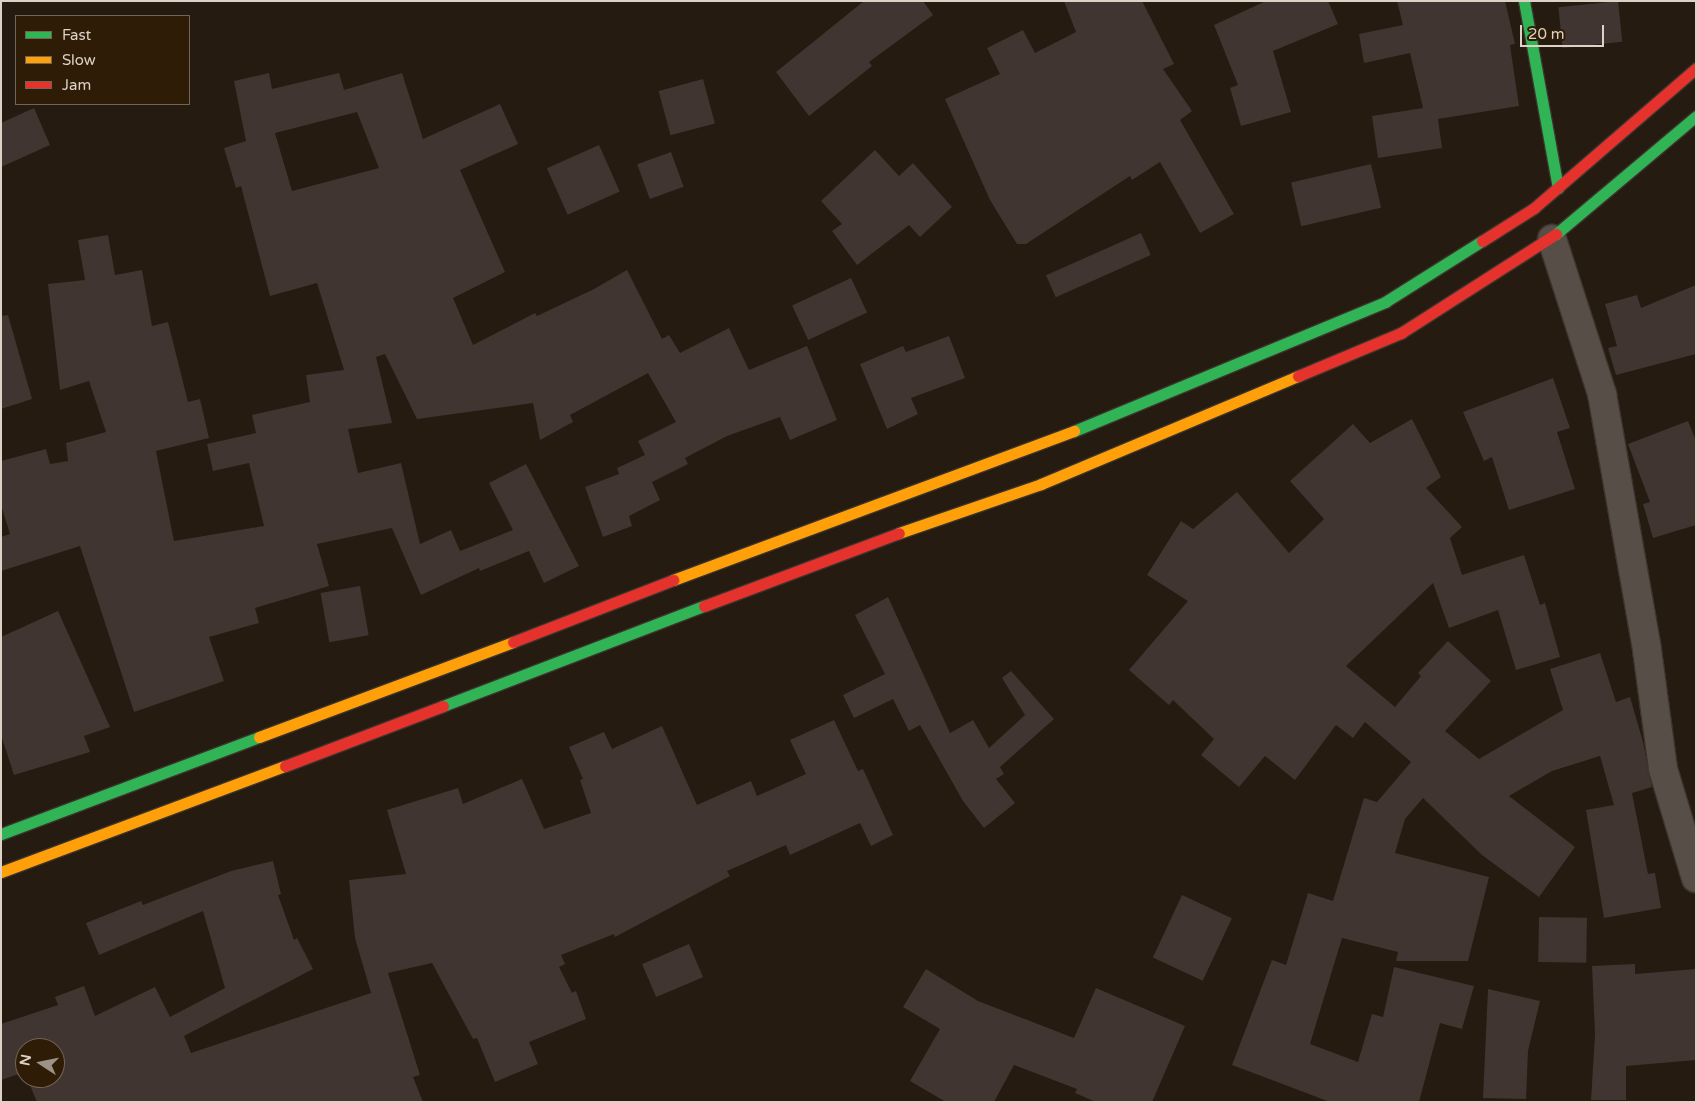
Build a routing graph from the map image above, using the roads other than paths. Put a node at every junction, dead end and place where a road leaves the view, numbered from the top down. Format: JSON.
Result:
{"nodes":[{"id":1,"x":1524,"y":1,"type":"edge"},
{"id":2,"x":1696,"y":68,"type":"edge"},
{"id":3,"x":1696,"y":116,"type":"edge"},
{"id":4,"x":1558,"y":188,"type":"junction"},
{"id":5,"x":1552,"y":239,"type":"junction"},
{"id":6,"x":1,"y":834,"type":"edge"},
{"id":7,"x":1,"y":872,"type":"edge"},
{"id":8,"x":1696,"y":878,"type":"edge"}],
"edges":[{"from":1,"to":4,"type":"main road"},
{"from":2,"to":4,"type":"main road"},
{"from":3,"to":5,"type":"main road"},
{"from":4,"to":6,"type":"main road"},
{"from":5,"to":7,"type":"main road"},
{"from":5,"to":8,"type":"street"}]}
